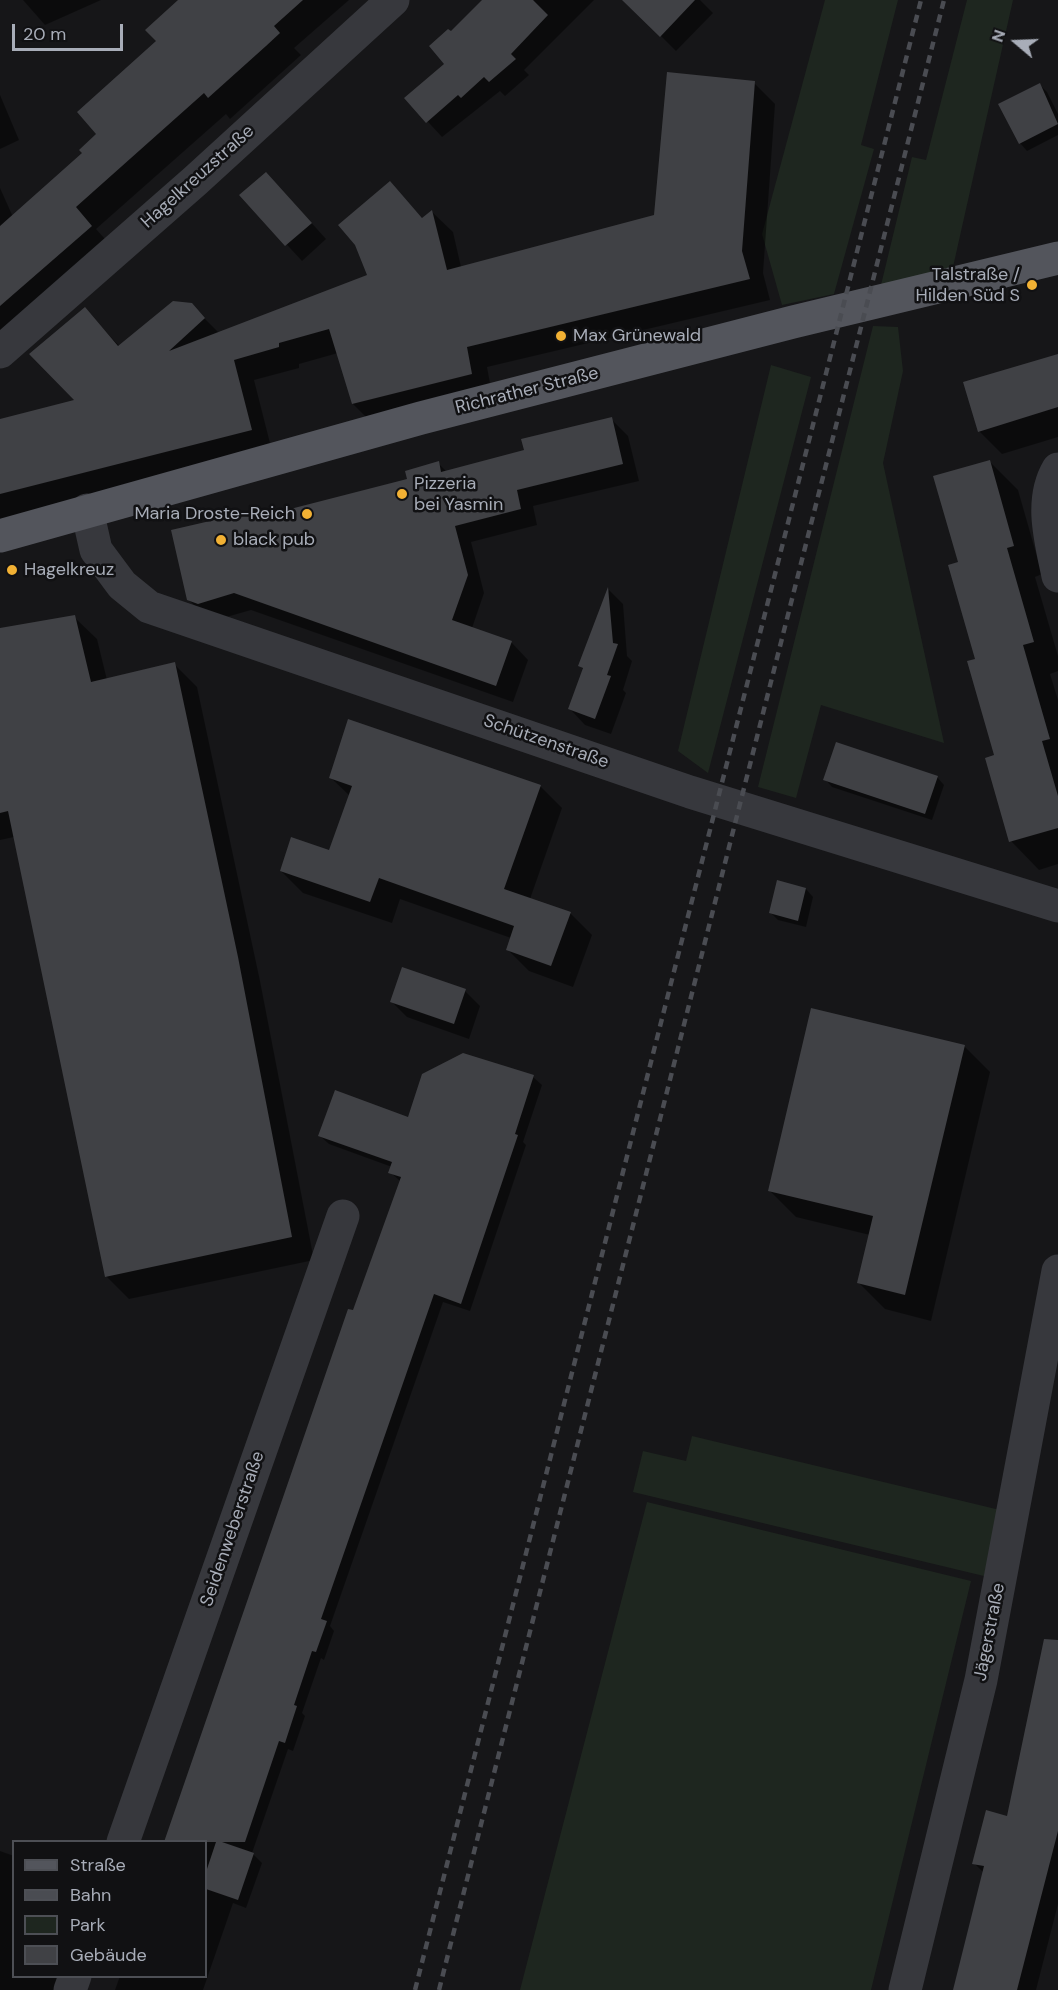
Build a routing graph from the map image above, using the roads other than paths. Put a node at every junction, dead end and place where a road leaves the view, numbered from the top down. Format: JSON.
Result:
{"nodes":[{"id":1,"x":393,"y":0,"type":"edge"},
{"id":2,"x":1058,"y":258,"type":"edge"},
{"id":3,"x":0,"y":352,"type":"edge"},
{"id":4,"x":1058,"y":469,"type":"edge"},
{"id":5,"x":87,"y":510,"type":"junction"},
{"id":6,"x":0,"y":536,"type":"edge"},
{"id":7,"x":1058,"y":576,"type":"edge"},
{"id":8,"x":1058,"y":906,"type":"edge"},
{"id":9,"x":343,"y":1216,"type":"dead end"},
{"id":10,"x":1058,"y":1270,"type":"edge"},
{"id":11,"x":124,"y":1840,"type":"edge"},
{"id":12,"x":905,"y":1990,"type":"edge"}],
"edges":[{"from":1,"to":3,"type":"street","name":"Hagelkreuzstraße"},
{"from":2,"to":5,"type":"main road","name":"Richrather Straße"},
{"from":4,"to":7,"type":"street"},
{"from":5,"to":6,"type":"main road","name":"Richrather Straße"},
{"from":5,"to":8,"type":"street","name":"Schützenstraße"},
{"from":9,"to":11,"type":"street","name":"Seidenweberstraße"},
{"from":10,"to":12,"type":"street","name":"Jägerstraße"}]}
